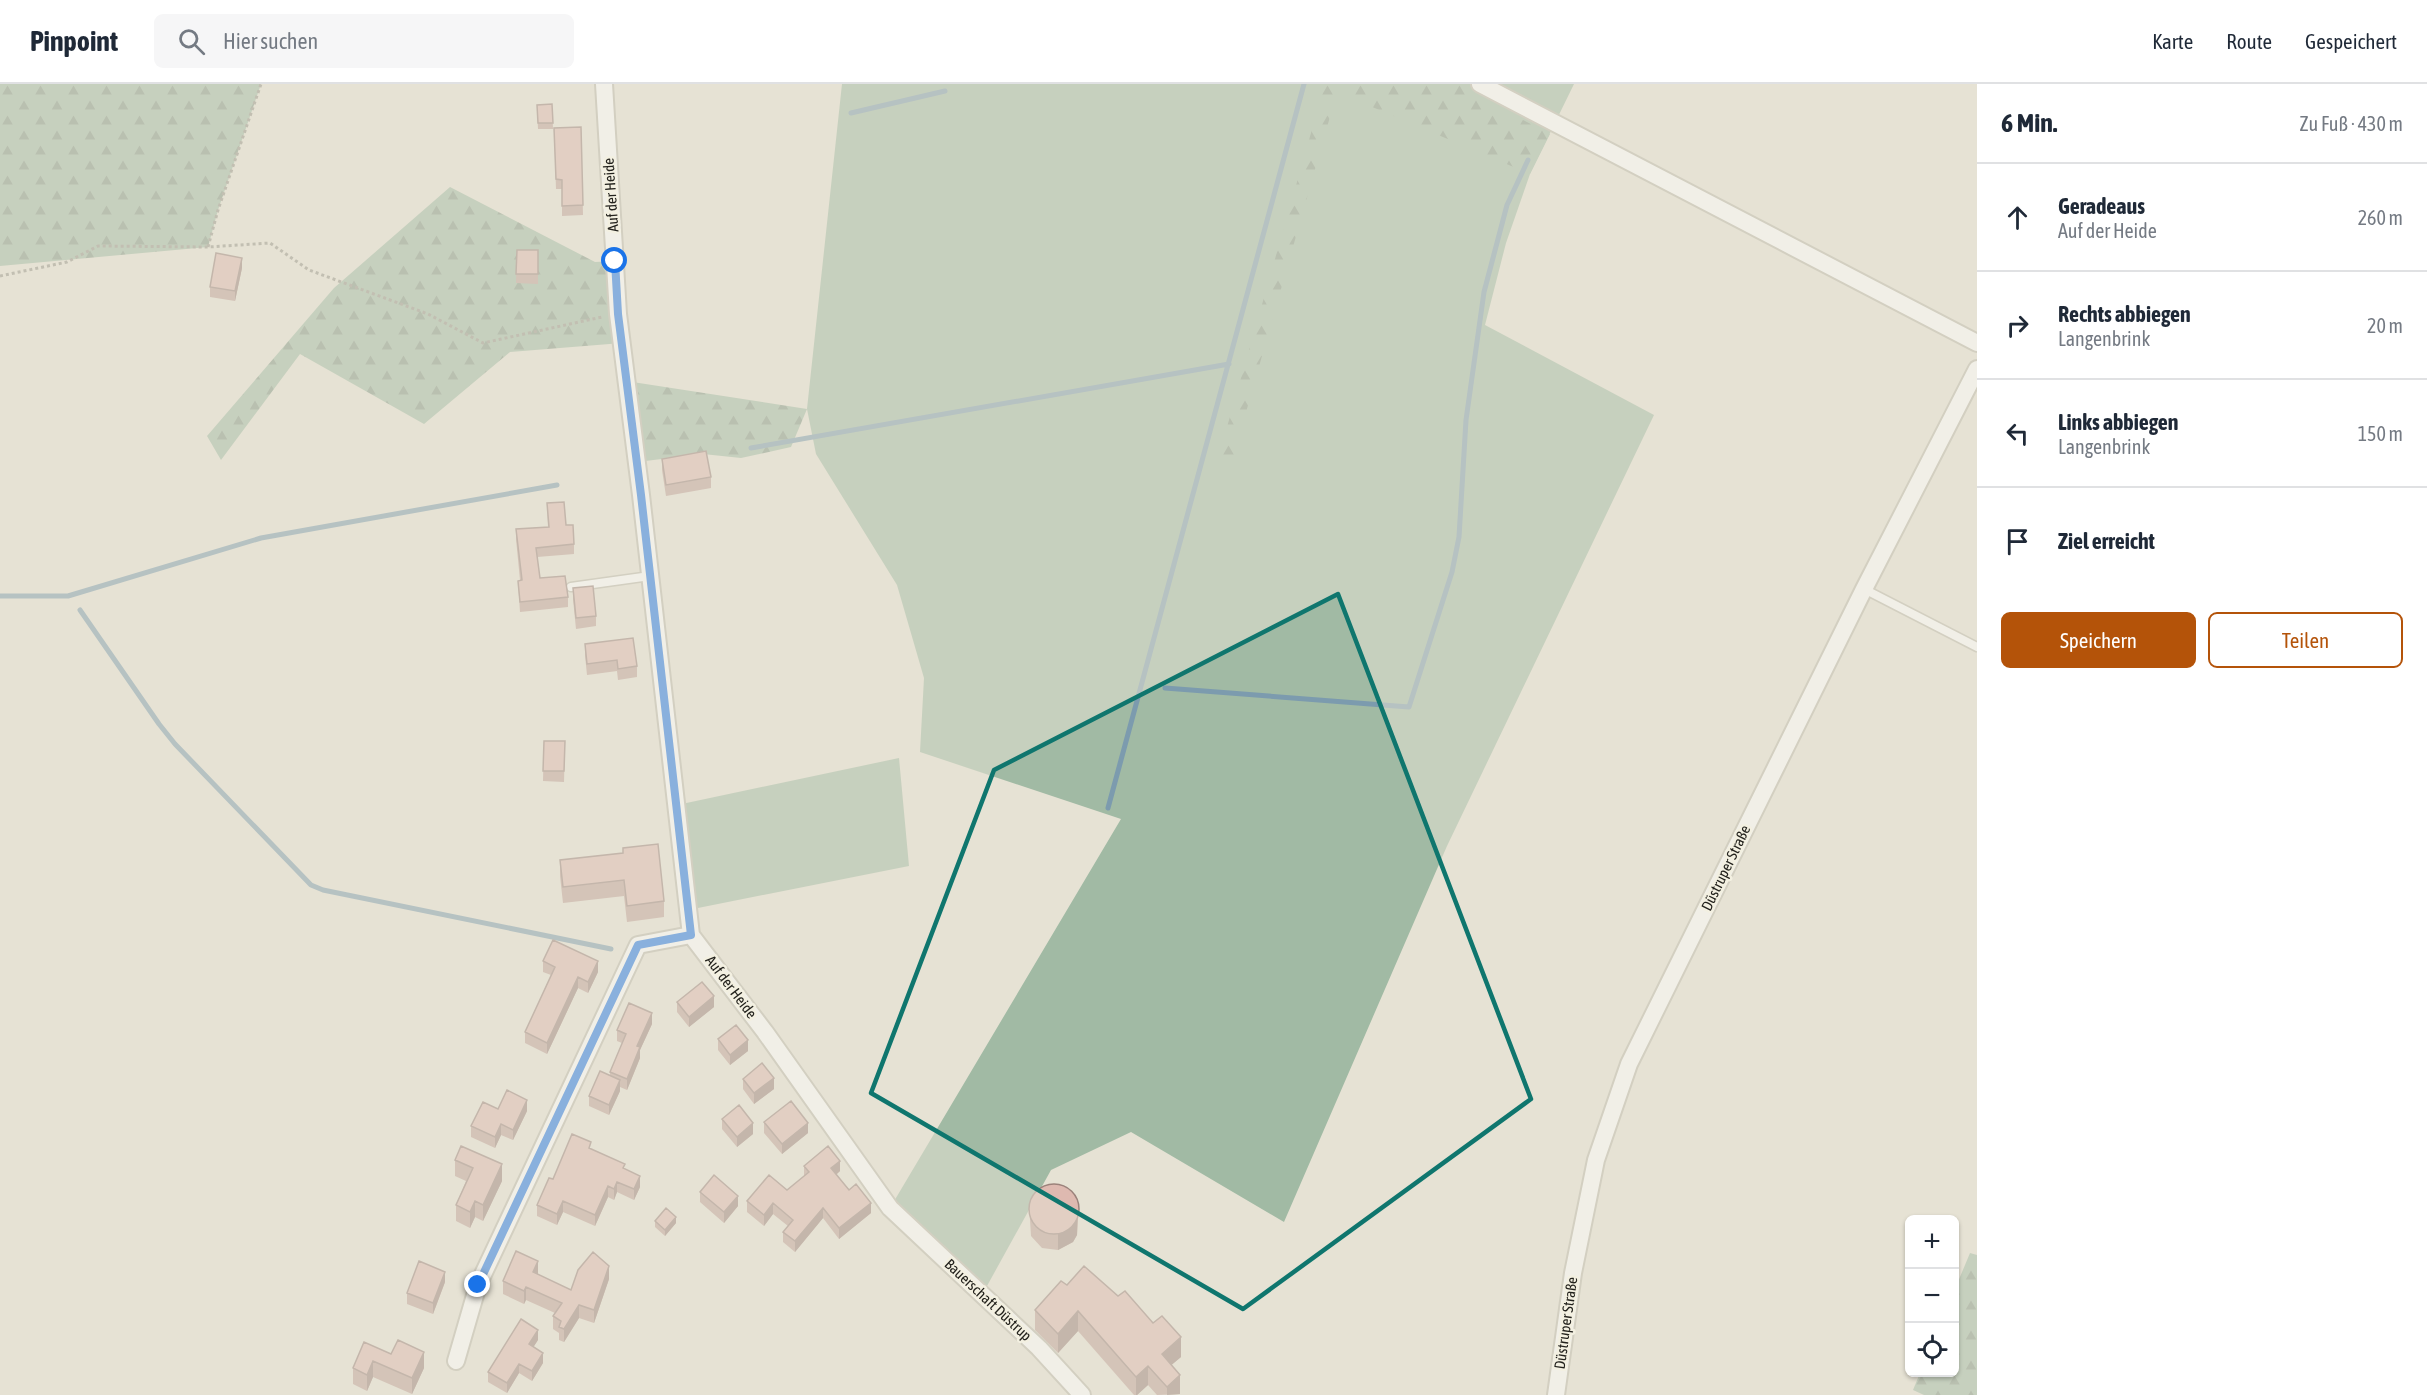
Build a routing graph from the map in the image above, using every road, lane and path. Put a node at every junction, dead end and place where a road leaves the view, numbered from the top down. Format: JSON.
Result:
{"nodes":[{"id":1,"x":261,"y":84,"type":"edge"},
{"id":2,"x":604,"y":84,"type":"edge"},
{"id":3,"x":1480,"y":84,"type":"edge"},
{"id":4,"x":208,"y":247,"type":"junction"},
{"id":5,"x":0,"y":276,"type":"edge"},
{"id":6,"x":618,"y":314,"type":"junction"},
{"id":7,"x":1977,"y":343,"type":"edge"},
{"id":8,"x":1977,"y":369,"type":"edge"},
{"id":9,"x":650,"y":576,"type":"junction"},
{"id":10,"x":571,"y":587,"type":"edge"},
{"id":11,"x":1864,"y":589,"type":"junction"},
{"id":12,"x":1977,"y":647,"type":"edge"},
{"id":13,"x":691,"y":935,"type":"junction"},
{"id":14,"x":890,"y":1208,"type":"joint"},
{"id":15,"x":456,"y":1361,"type":"dead end"},
{"id":16,"x":1082,"y":1395,"type":"edge"},
{"id":17,"x":1557,"y":1395,"type":"edge"}],
"edges":[{"from":1,"to":4,"type":"path"},
{"from":2,"to":6,"type":"street","name":"Auf der Heide"},
{"from":3,"to":7,"type":"street"},
{"from":4,"to":5,"type":"path"},
{"from":4,"to":6,"type":"path"},
{"from":6,"to":9,"type":"street","name":"Auf der Heide"},
{"from":8,"to":11,"type":"street","name":"Düstruper Straße"},
{"from":9,"to":10,"type":"lane"},
{"from":9,"to":13,"type":"street","name":"Auf der Heide"},
{"from":11,"to":12,"type":"lane"},
{"from":11,"to":17,"type":"street","name":"Düstruper Straße"},
{"from":13,"to":14,"type":"street","name":"Auf der Heide"},
{"from":13,"to":15,"type":"street"},
{"from":14,"to":16,"type":"street","name":"Bauerschaft Düstrup"}]}
